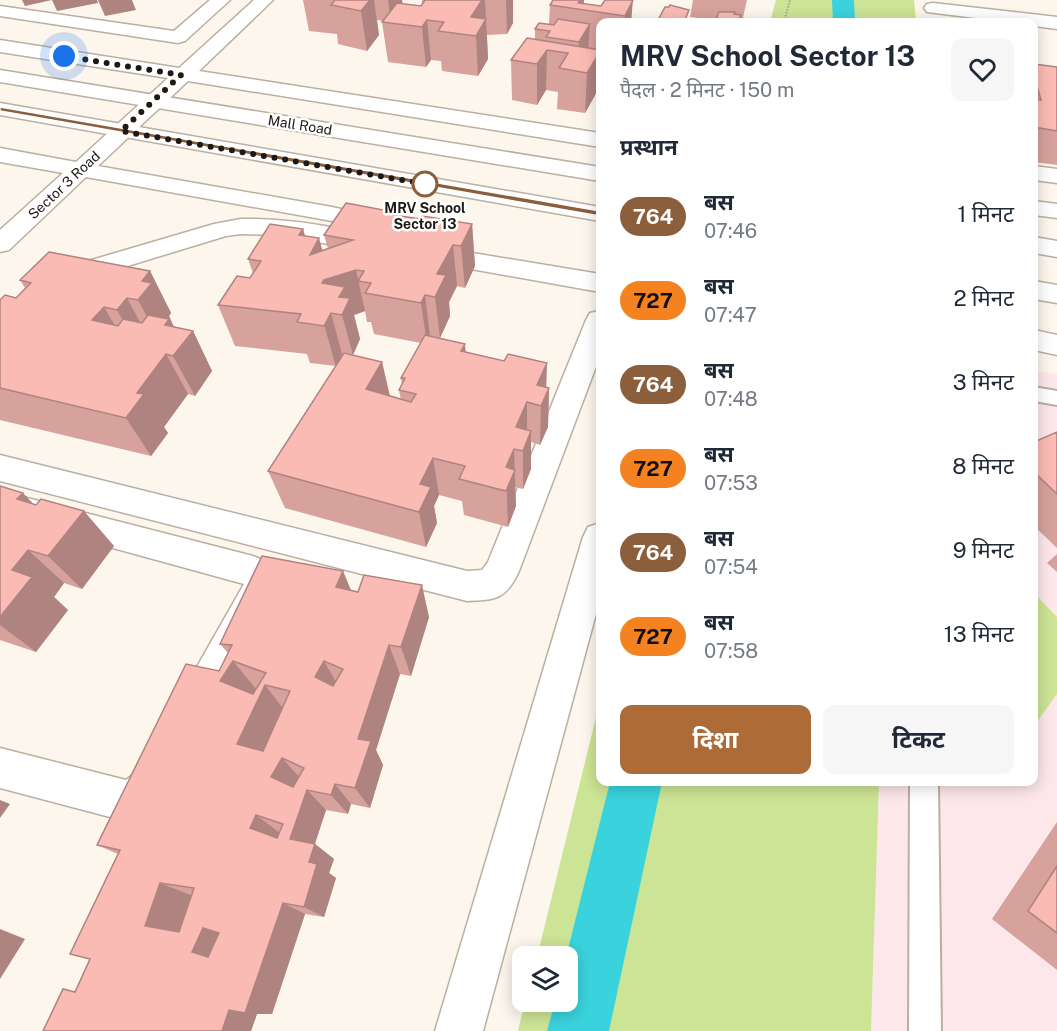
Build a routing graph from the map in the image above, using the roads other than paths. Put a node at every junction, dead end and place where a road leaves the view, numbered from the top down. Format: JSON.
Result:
{"nodes":[{"id":1,"x":221,"y":0,"type":"edge"},
{"id":2,"x":264,"y":0,"type":"edge"},
{"id":3,"x":933,"y":10,"type":"edge"},
{"id":4,"x":0,"y":11,"type":"edge"},
{"id":5,"x":1009,"y":18,"type":"edge"},
{"id":6,"x":1038,"y":21,"type":"edge"},
{"id":7,"x":1057,"y":23,"type":"edge"},
{"id":8,"x":79,"y":24,"type":"junction"},
{"id":9,"x":0,"y":46,"type":"edge"},
{"id":10,"x":41,"y":52,"type":"junction"},
{"id":11,"x":181,"y":75,"type":"junction"},
{"id":12,"x":0,"y":76,"type":"edge"},
{"id":13,"x":154,"y":101,"type":"junction"},
{"id":14,"x":0,"y":109,"type":"edge"},
{"id":15,"x":121,"y":131,"type":"junction"},
{"id":16,"x":596,"y":139,"type":"edge"},
{"id":17,"x":0,"y":155,"type":"edge"},
{"id":18,"x":81,"y":169,"type":"junction"},
{"id":19,"x":596,"y":173,"type":"edge"},
{"id":20,"x":1038,"y":174,"type":"edge"},
{"id":21,"x":1057,"y":176,"type":"edge"},
{"id":22,"x":1038,"y":209,"type":"edge"},
{"id":23,"x":1057,"y":211,"type":"edge"},
{"id":24,"x":596,"y":213,"type":"edge"},
{"id":25,"x":376,"y":222,"type":"edge"},
{"id":26,"x":408,"y":243,"type":"junction"},
{"id":27,"x":0,"y":244,"type":"edge"},
{"id":28,"x":1038,"y":246,"type":"edge"},
{"id":29,"x":1057,"y":249,"type":"edge"},
{"id":30,"x":596,"y":263,"type":"edge"},
{"id":31,"x":596,"y":282,"type":"edge"},
{"id":32,"x":1038,"y":291,"type":"edge"},
{"id":33,"x":1057,"y":294,"type":"edge"},
{"id":34,"x":596,"y":330,"type":"edge"},
{"id":35,"x":0,"y":335,"type":"edge"},
{"id":36,"x":1038,"y":341,"type":"edge"},
{"id":37,"x":1057,"y":345,"type":"edge"},
{"id":38,"x":1038,"y":395,"type":"edge"},
{"id":39,"x":1057,"y":398,"type":"edge"},
{"id":40,"x":0,"y":468,"type":"edge"},
{"id":41,"x":0,"y":504,"type":"edge"},
{"id":42,"x":596,"y":551,"type":"edge"},
{"id":43,"x":0,"y":768,"type":"edge"},
{"id":44,"x":924,"y":786,"type":"edge"},
{"id":45,"x":459,"y":1031,"type":"edge"},
{"id":46,"x":925,"y":1031,"type":"edge"}],
"edges":[{"from":1,"to":8,"type":"street"},
{"from":2,"to":11,"type":"street","name":"Sector 3 Road"},
{"from":3,"to":5,"type":"street"},
{"from":4,"to":8,"type":"street"},
{"from":6,"to":7,"type":"street"},
{"from":8,"to":10,"type":"street"},
{"from":9,"to":10,"type":"street"},
{"from":10,"to":11,"type":"street"},
{"from":11,"to":13,"type":"street","name":"Sector 3 Road"},
{"from":11,"to":16,"type":"street"},
{"from":12,"to":13,"type":"street","name":"Mall Road"},
{"from":13,"to":15,"type":"street","name":"Sector 3 Road"},
{"from":13,"to":19,"type":"street","name":"Mall Road"},
{"from":14,"to":15,"type":"street"},
{"from":15,"to":18,"type":"street","name":"Sector 3 Road"},
{"from":15,"to":24,"type":"street"},
{"from":17,"to":18,"type":"street"},
{"from":18,"to":25,"type":"street"},
{"from":18,"to":27,"type":"street","name":"Sector 3 Road"},
{"from":20,"to":21,"type":"street"},
{"from":22,"to":23,"type":"street"},
{"from":26,"to":30,"type":"street"},
{"from":26,"to":31,"type":"street"},
{"from":26,"to":35,"type":"street"},
{"from":28,"to":29,"type":"street"},
{"from":32,"to":33,"type":"street"},
{"from":34,"to":40,"type":"street"},
{"from":36,"to":37,"type":"street"},
{"from":38,"to":39,"type":"lane"},
{"from":41,"to":43,"type":"street"},
{"from":42,"to":45,"type":"street"},
{"from":44,"to":46,"type":"lane"}]}
